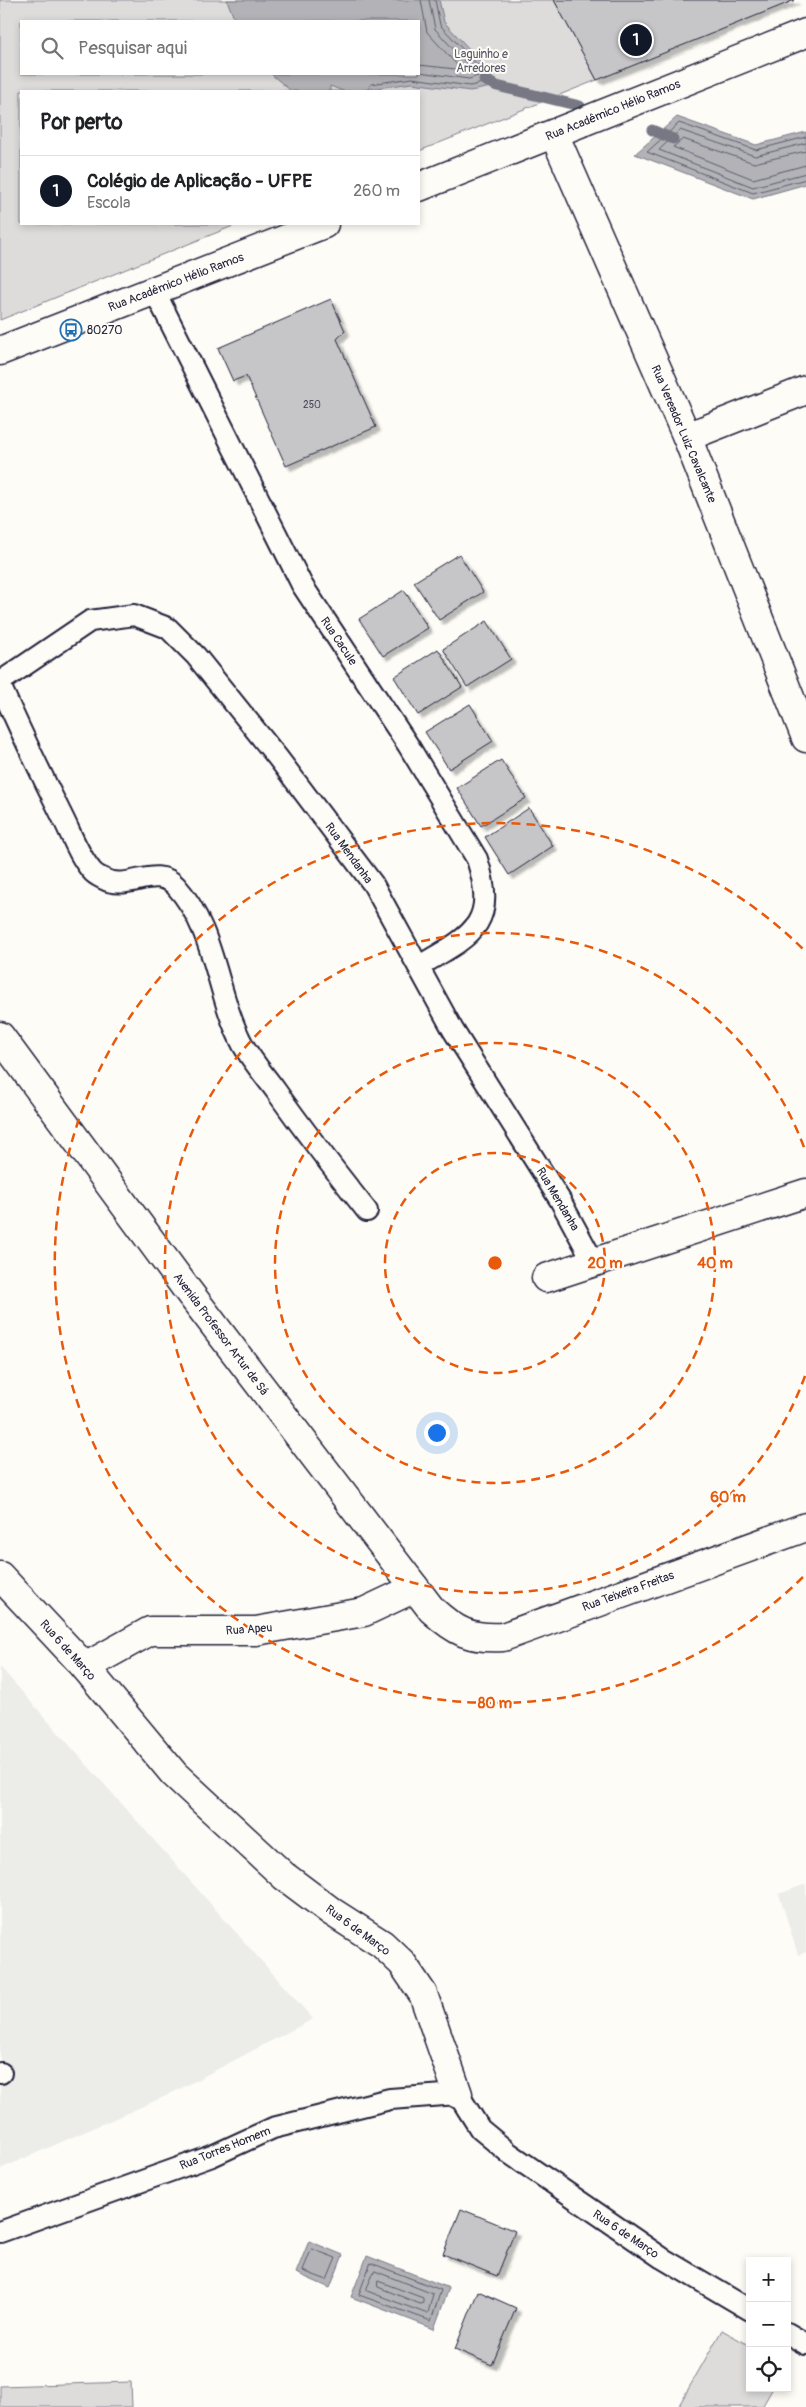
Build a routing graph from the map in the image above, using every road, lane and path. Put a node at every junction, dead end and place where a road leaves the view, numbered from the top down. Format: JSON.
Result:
{"nodes":[{"id":1,"x":806,"y":33,"type":"edge"},
{"id":2,"x":554,"y":134,"type":"junction"},
{"id":3,"x":420,"y":186,"type":"edge"},
{"id":4,"x":321,"y":225,"type":"edge"},
{"id":5,"x":154,"y":290,"type":"junction"},
{"id":6,"x":0,"y":351,"type":"edge"},
{"id":7,"x":806,"y":390,"type":"edge"},
{"id":8,"x":687,"y":437,"type":"junction"},
{"id":9,"x":0,"y":683,"type":"edge"},
{"id":10,"x":806,"y":738,"type":"edge"},
{"id":11,"x":419,"y":966,"type":"junction"},
{"id":12,"x":0,"y":1036,"type":"edge"},
{"id":13,"x":806,"y":1193,"type":"edge"},
{"id":14,"x":367,"y":1212,"type":"dead end"},
{"id":15,"x":594,"y":1263,"type":"junction"},
{"id":16,"x":546,"y":1278,"type":"dead end"},
{"id":17,"x":806,"y":1527,"type":"edge"},
{"id":18,"x":0,"y":1576,"type":"edge"},
{"id":19,"x":415,"y":1588,"type":"junction"},
{"id":20,"x":450,"y":1626,"type":"joint"},
{"id":21,"x":84,"y":1666,"type":"junction"},
{"id":22,"x":458,"y":2094,"type":"junction"},
{"id":23,"x":0,"y":2232,"type":"edge"},
{"id":24,"x":746,"y":2308,"type":"edge"},
{"id":25,"x":791,"y":2335,"type":"edge"},
{"id":26,"x":806,"y":2344,"type":"edge"}],
"edges":[{"from":1,"to":2,"type":"street","name":"Rua Acadêmico Hélio Ramos"},
{"from":2,"to":3,"type":"street","name":"Rua Acadêmico Hélio Ramos"},
{"from":2,"to":8,"type":"street","name":"Rua Vereador Luiz Cavalcante"},
{"from":4,"to":5,"type":"street","name":"Rua Acadêmico Hélio Ramos"},
{"from":5,"to":6,"type":"street","name":"Rua Acadêmico Hélio Ramos"},
{"from":5,"to":11,"type":"lane","name":"Rua Cacule"},
{"from":7,"to":8,"type":"street"},
{"from":8,"to":10,"type":"street","name":"Rua Vereador Luiz Cavalcante"},
{"from":9,"to":11,"type":"lane","name":"Rua Mendanha"},
{"from":9,"to":14,"type":"lane"},
{"from":11,"to":15,"type":"lane","name":"Rua Mendanha"},
{"from":12,"to":19,"type":"street","name":"Avenida Professor Artur de Sá"},
{"from":13,"to":15,"type":"street"},
{"from":15,"to":16,"type":"street"},
{"from":17,"to":20,"type":"street","name":"Rua Teixeira Freitas"},
{"from":18,"to":21,"type":"street","name":"Rua 6 de Março"},
{"from":19,"to":20,"type":"street","name":"Avenida Professor Artur de Sá"},
{"from":19,"to":21,"type":"street","name":"Rua Apeu"},
{"from":21,"to":22,"type":"street","name":"Rua 6 de Março"},
{"from":22,"to":23,"type":"lane","name":"Rua Torres Homem"},
{"from":22,"to":24,"type":"lane","name":"Rua 6 de Março"},
{"from":25,"to":26,"type":"lane"}]}
